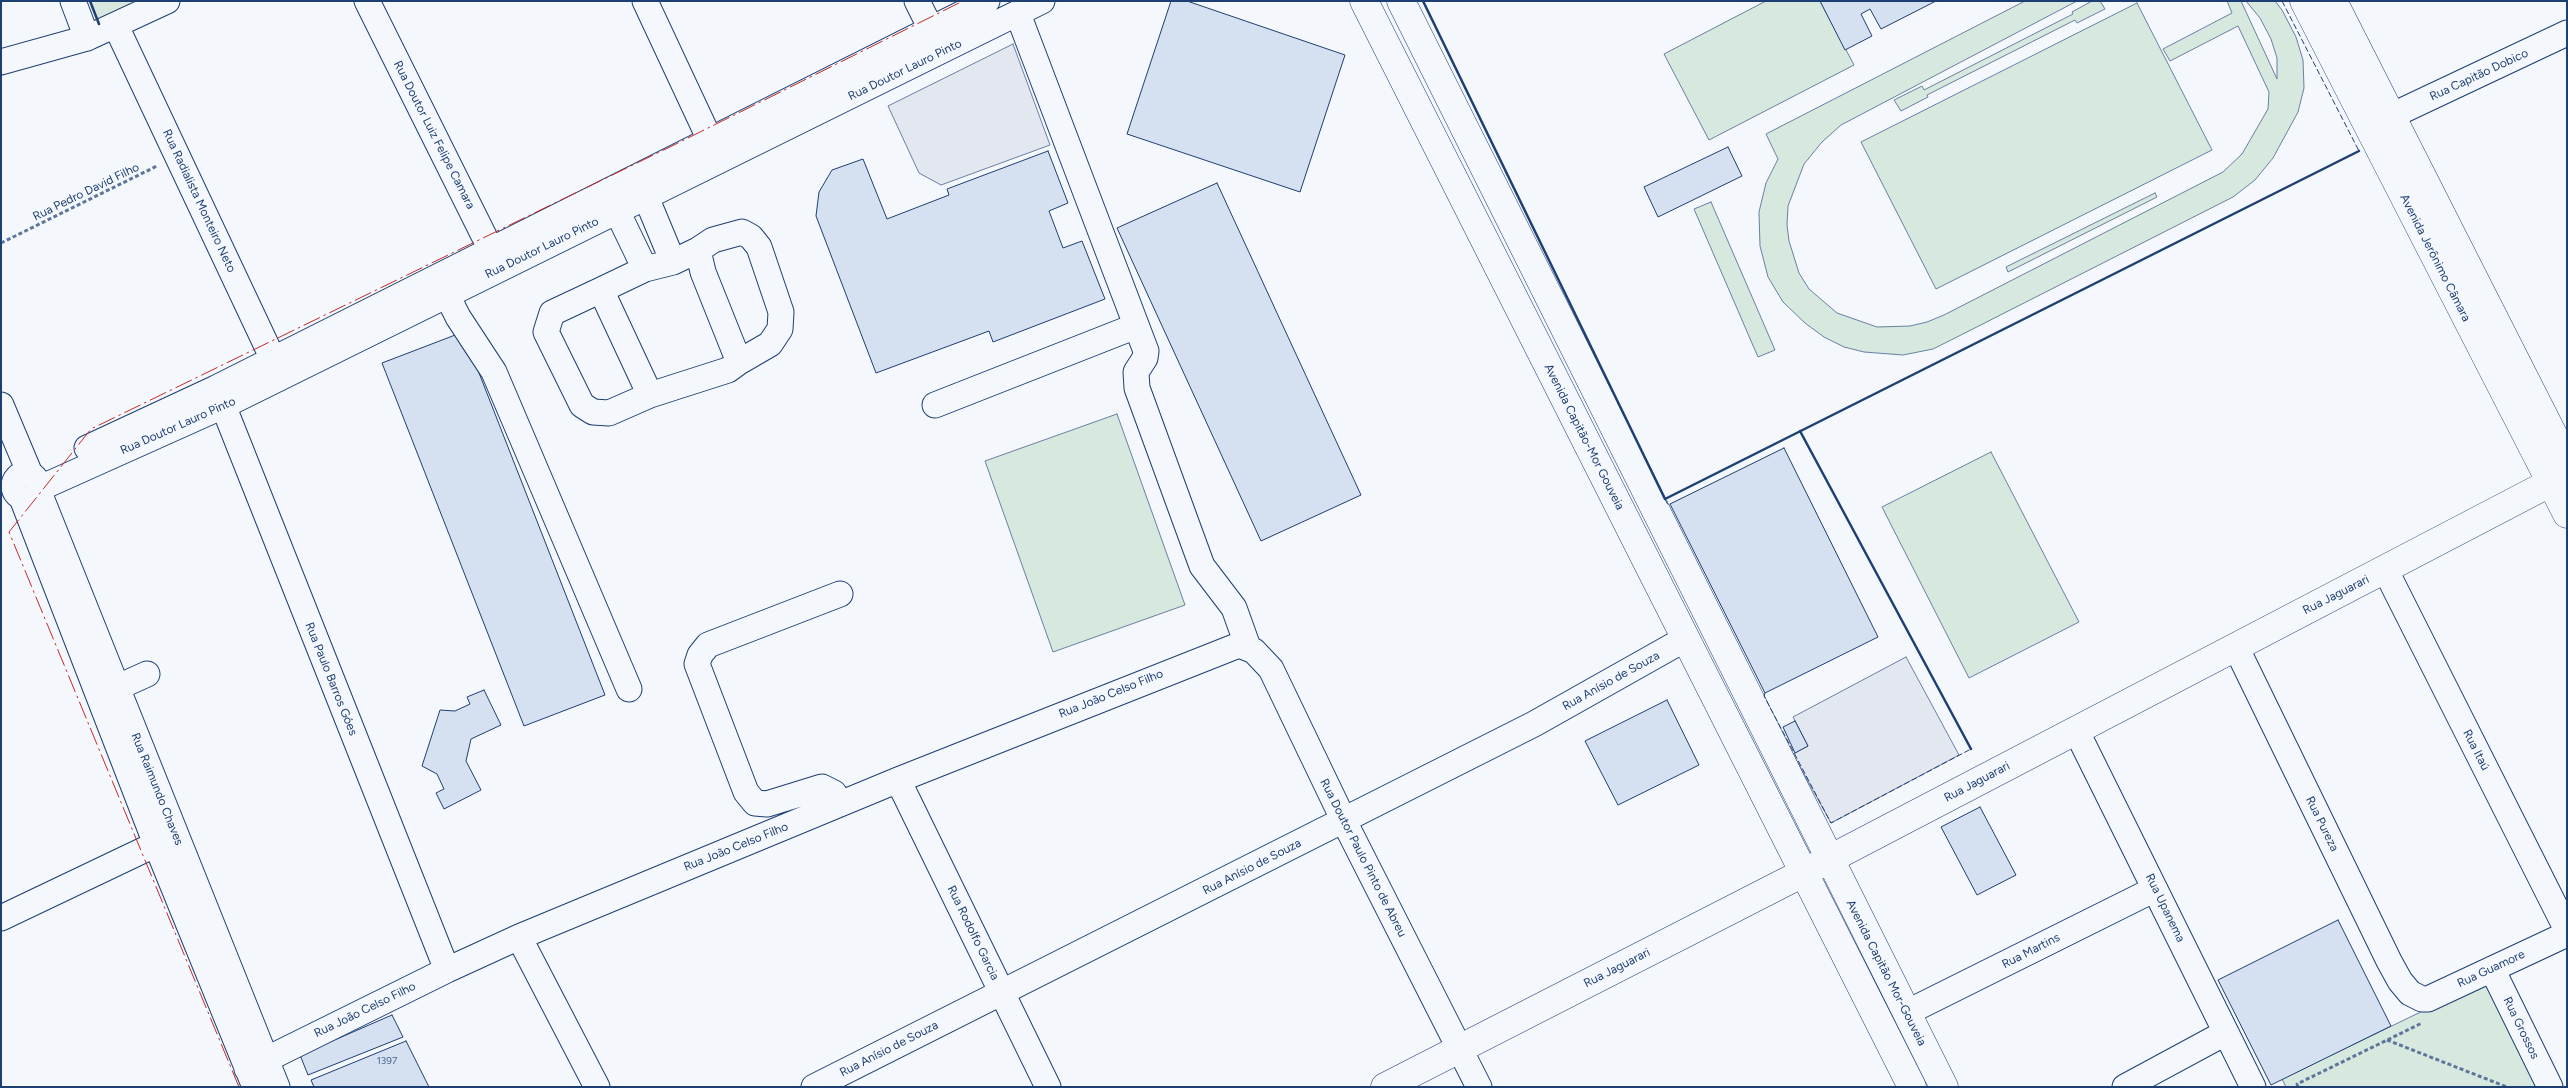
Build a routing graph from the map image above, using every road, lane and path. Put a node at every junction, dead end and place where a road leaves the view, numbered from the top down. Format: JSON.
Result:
{"nodes":[{"id":1,"x":73,"y":1,"type":"edge"},
{"id":2,"x":167,"y":1,"type":"edge"},
{"id":3,"x":367,"y":1,"type":"edge"},
{"id":4,"x":645,"y":1,"type":"edge"},
{"id":5,"x":917,"y":1,"type":"edge"},
{"id":6,"x":987,"y":1,"type":"edge"},
{"id":7,"x":1042,"y":1,"type":"edge"},
{"id":8,"x":1400,"y":1,"type":"edge"},
{"id":9,"x":2304,"y":1,"type":"edge"},
{"id":10,"x":2332,"y":1,"type":"edge"},
{"id":11,"x":1371,"y":7,"type":"edge"},
{"id":12,"x":1018,"y":14,"type":"junction"},
{"id":13,"x":116,"y":26,"type":"junction"},
{"id":14,"x":931,"y":29,"type":"junction"},
{"id":15,"x":2567,"y":33,"type":"edge"},
{"id":16,"x":87,"y":38,"type":"junction"},
{"id":17,"x":942,"y":52,"type":"junction"},
{"id":18,"x":1,"y":62,"type":"edge"},
{"id":19,"x":2391,"y":116,"type":"junction"},
{"id":20,"x":715,"y":150,"type":"junction"},
{"id":21,"x":178,"y":156,"type":"junction"},
{"id":22,"x":646,"y":197,"type":"junction"},
{"id":23,"x":617,"y":211,"type":"junction"},
{"id":24,"x":1480,"y":230,"type":"junction"},
{"id":25,"x":1,"y":243,"type":"edge"},
{"id":26,"x":698,"y":250,"type":"junction"},
{"id":27,"x":1528,"y":258,"type":"junction"},
{"id":28,"x":496,"y":259,"type":"junction"},
{"id":29,"x":673,"y":262,"type":"junction"},
{"id":30,"x":645,"y":269,"type":"junction"},
{"id":31,"x":443,"y":286,"type":"junction"},
{"id":32,"x":601,"y":290,"type":"junction"},
{"id":33,"x":1136,"y":326,"type":"junction"},
{"id":34,"x":739,"y":362,"type":"junction"},
{"id":35,"x":277,"y":368,"type":"junction"},
{"id":36,"x":650,"y":395,"type":"junction"},
{"id":37,"x":220,"y":397,"type":"junction"},
{"id":38,"x":1,"y":405,"type":"edge"},
{"id":39,"x":935,"y":405,"type":"dead end"},
{"id":40,"x":1,"y":451,"type":"edge"},
{"id":41,"x":2561,"y":473,"type":"edge"},
{"id":42,"x":21,"y":488,"type":"edge"},
{"id":43,"x":2567,"y":514,"type":"edge"},
{"id":44,"x":2385,"y":569,"type":"junction"},
{"id":45,"x":840,"y":594,"type":"dead end"},
{"id":46,"x":1685,"y":639,"type":"junction"},
{"id":47,"x":1241,"y":646,"type":"junction"},
{"id":48,"x":2236,"y":647,"type":"junction"},
{"id":49,"x":147,"y":674,"type":"dead end"},
{"id":50,"x":629,"y":689,"type":"dead end"},
{"id":51,"x":108,"y":692,"type":"junction"},
{"id":52,"x":2076,"y":730,"type":"junction"},
{"id":53,"x":898,"y":780,"type":"junction"},
{"id":54,"x":840,"y":804,"type":"junction"},
{"id":55,"x":1344,"y":821,"type":"junction"},
{"id":56,"x":166,"y":839,"type":"junction"},
{"id":57,"x":1828,"y":859,"type":"junction"},
{"id":58,"x":1802,"y":874,"type":"junction"},
{"id":59,"x":2155,"y":889,"type":"junction"},
{"id":60,"x":1,"y":918,"type":"edge"},
{"id":61,"x":2567,"y":932,"type":"edge"},
{"id":62,"x":519,"y":937,"type":"junction"},
{"id":63,"x":447,"y":970,"type":"junction"},
{"id":64,"x":2492,"y":970,"type":"junction"},
{"id":65,"x":1002,"y":993,"type":"junction"},
{"id":66,"x":2415,"y":996,"type":"joint"},
{"id":67,"x":1906,"y":1013,"type":"junction"},
{"id":68,"x":2429,"y":1020,"type":"dead end"},
{"id":69,"x":2226,"y":1033,"type":"junction"},
{"id":70,"x":2388,"y":1040,"type":"junction"},
{"id":71,"x":1460,"y":1049,"type":"junction"},
{"id":72,"x":260,"y":1079,"type":"edge"},
{"id":73,"x":597,"y":1087,"type":"edge"},
{"id":74,"x":814,"y":1087,"type":"edge"},
{"id":75,"x":1048,"y":1087,"type":"edge"},
{"id":76,"x":1385,"y":1087,"type":"edge"},
{"id":77,"x":1479,"y":1087,"type":"edge"},
{"id":78,"x":1912,"y":1087,"type":"edge"},
{"id":79,"x":1944,"y":1087,"type":"edge"},
{"id":80,"x":2125,"y":1087,"type":"edge"},
{"id":81,"x":2253,"y":1087,"type":"edge"},
{"id":82,"x":2298,"y":1087,"type":"edge"},
{"id":83,"x":2507,"y":1087,"type":"edge"},
{"id":84,"x":2550,"y":1087,"type":"edge"}],
"edges":[{"from":1,"to":16,"type":"street"},
{"from":2,"to":13,"type":"street"},
{"from":3,"to":28,"type":"street","name":"Rua Doutor Luiz Felipe Camara"},
{"from":4,"to":20,"type":"street"},
{"from":5,"to":14,"type":"street"},
{"from":6,"to":14,"type":"street","name":"Rua Doutor Lauro Pinto"},
{"from":7,"to":12,"type":"street","name":"Rua Doutor Lauro Pinto"},
{"from":8,"to":27,"type":"main road"},
{"from":9,"to":41,"type":"main road","name":"Avenida Jerônimo Câmara"},
{"from":10,"to":19,"type":"main road","name":"Avenida Jerônimo Câmara"},
{"from":11,"to":24,"type":"main road","name":"Avenida Capitão-Mor Gouveia"},
{"from":12,"to":17,"type":"street","name":"Rua Doutor Lauro Pinto"},
{"from":12,"to":33,"type":"street"},
{"from":13,"to":16,"type":"street"},
{"from":13,"to":21,"type":"street","name":"Rua Radialista Monteiro Neto"},
{"from":14,"to":17,"type":"street"},
{"from":14,"to":20,"type":"street","name":"Rua Doutor Lauro Pinto"},
{"from":15,"to":19,"type":"street","name":"Rua Capitão Dobico"},
{"from":16,"to":18,"type":"street"},
{"from":17,"to":20,"type":"street","name":"Rua Doutor Lauro Pinto"},
{"from":19,"to":41,"type":"main road","name":"Avenida Jerônimo Câmara"},
{"from":20,"to":22,"type":"street","name":"Rua Doutor Lauro Pinto"},
{"from":20,"to":28,"type":"street","name":"Rua Doutor Lauro Pinto"},
{"from":21,"to":25,"type":"path","name":"Rua Pedro David Filho"},
{"from":21,"to":35,"type":"street","name":"Rua Radialista Monteiro Neto"},
{"from":22,"to":23,"type":"street","name":"Rua Doutor Lauro Pinto"},
{"from":22,"to":29,"type":"street"},
{"from":23,"to":28,"type":"street","name":"Rua Doutor Lauro Pinto"},
{"from":23,"to":30,"type":"street"},
{"from":24,"to":27,"type":"main road"},
{"from":24,"to":46,"type":"main road","name":"Avenida Capitão-Mor Gouveia"},
{"from":26,"to":29,"type":"street"},
{"from":26,"to":34,"type":"street"},
{"from":26,"to":34,"type":"street"},
{"from":27,"to":57,"type":"main road"},
{"from":28,"to":31,"type":"street","name":"Rua Doutor Lauro Pinto"},
{"from":29,"to":30,"type":"street"},
{"from":30,"to":32,"type":"street"},
{"from":31,"to":35,"type":"street","name":"Rua Doutor Lauro Pinto"},
{"from":31,"to":50,"type":"street"},
{"from":32,"to":36,"type":"street"},
{"from":32,"to":36,"type":"street"},
{"from":33,"to":39,"type":"street"},
{"from":33,"to":47,"type":"street"},
{"from":34,"to":36,"type":"street"},
{"from":35,"to":37,"type":"street","name":"Rua Doutor Lauro Pinto"},
{"from":37,"to":42,"type":"street","name":"Rua Doutor Lauro Pinto"},
{"from":37,"to":63,"type":"street","name":"Rua Paulo Barros Góes"},
{"from":38,"to":42,"type":"street","name":"Rua Raimundo Chaves"},
{"from":40,"to":42,"type":"street","name":"Rua Raimundo Chaves"},
{"from":41,"to":43,"type":"main road","name":"Avenida Jerônimo Câmara"},
{"from":41,"to":44,"type":"main road","name":"Rua Jaguarari"},
{"from":42,"to":51,"type":"street","name":"Rua Raimundo Chaves"},
{"from":44,"to":48,"type":"main road","name":"Rua Jaguarari"},
{"from":44,"to":61,"type":"street","name":"Rua Itaú"},
{"from":45,"to":54,"type":"street"},
{"from":46,"to":55,"type":"street","name":"Rua Anísio de Souza"},
{"from":46,"to":58,"type":"main road","name":"Avenida Capitão-Mor Gouveia"},
{"from":47,"to":53,"type":"street","name":"Rua João Celso Filho"},
{"from":47,"to":55,"type":"street","name":"Rua Doutor Paulo Pinto de Abreu"},
{"from":48,"to":52,"type":"main road","name":"Rua Jaguarari"},
{"from":48,"to":66,"type":"street","name":"Rua Pureza"},
{"from":49,"to":51,"type":"street"},
{"from":51,"to":56,"type":"street","name":"Rua Raimundo Chaves"},
{"from":52,"to":57,"type":"main road","name":"Rua Jaguarari"},
{"from":52,"to":59,"type":"street","name":"Rua Upanema"},
{"from":53,"to":54,"type":"street","name":"Rua João Celso Filho"},
{"from":53,"to":65,"type":"street","name":"Rua Rodolfo Garcia"},
{"from":54,"to":62,"type":"street","name":"Rua João Celso Filho"},
{"from":55,"to":65,"type":"street","name":"Rua Anísio de Souza"},
{"from":55,"to":71,"type":"street","name":"Rua Doutor Paulo Pinto de Abreu"},
{"from":56,"to":60,"type":"street"},
{"from":56,"to":72,"type":"street","name":"Rua Raimundo Chaves"},
{"from":57,"to":58,"type":"main road","name":"Rua Jaguarari"},
{"from":57,"to":67,"type":"main road","name":"Avenida Capitão Mor-Gouveia"},
{"from":58,"to":71,"type":"main road","name":"Rua Jaguarari"},
{"from":58,"to":78,"type":"main road"},
{"from":59,"to":67,"type":"street","name":"Rua Martins"},
{"from":59,"to":69,"type":"street","name":"Rua Upanema"},
{"from":61,"to":64,"type":"street","name":"Rua Guamore"},
{"from":62,"to":63,"type":"street","name":"Rua João Celso Filho"},
{"from":62,"to":73,"type":"street"},
{"from":63,"to":72,"type":"street","name":"Rua João Celso Filho"},
{"from":64,"to":66,"type":"street","name":"Rua Guamore"},
{"from":64,"to":84,"type":"street","name":"Rua Grossos"},
{"from":65,"to":74,"type":"street","name":"Rua Anísio de Souza"},
{"from":65,"to":75,"type":"street","name":"Rua Rodolfo Garcia"},
{"from":67,"to":79,"type":"main road","name":"Avenida Capitão Mor-Gouveia"},
{"from":68,"to":70,"type":"path"},
{"from":69,"to":80,"type":"street"},
{"from":69,"to":81,"type":"street","name":"Rua Upanema"},
{"from":70,"to":82,"type":"path"},
{"from":70,"to":83,"type":"path"},
{"from":71,"to":76,"type":"main road","name":"Rua Jaguarari"},
{"from":71,"to":77,"type":"street","name":"Rua Doutor Paulo Pinto de Abreu"}]}
